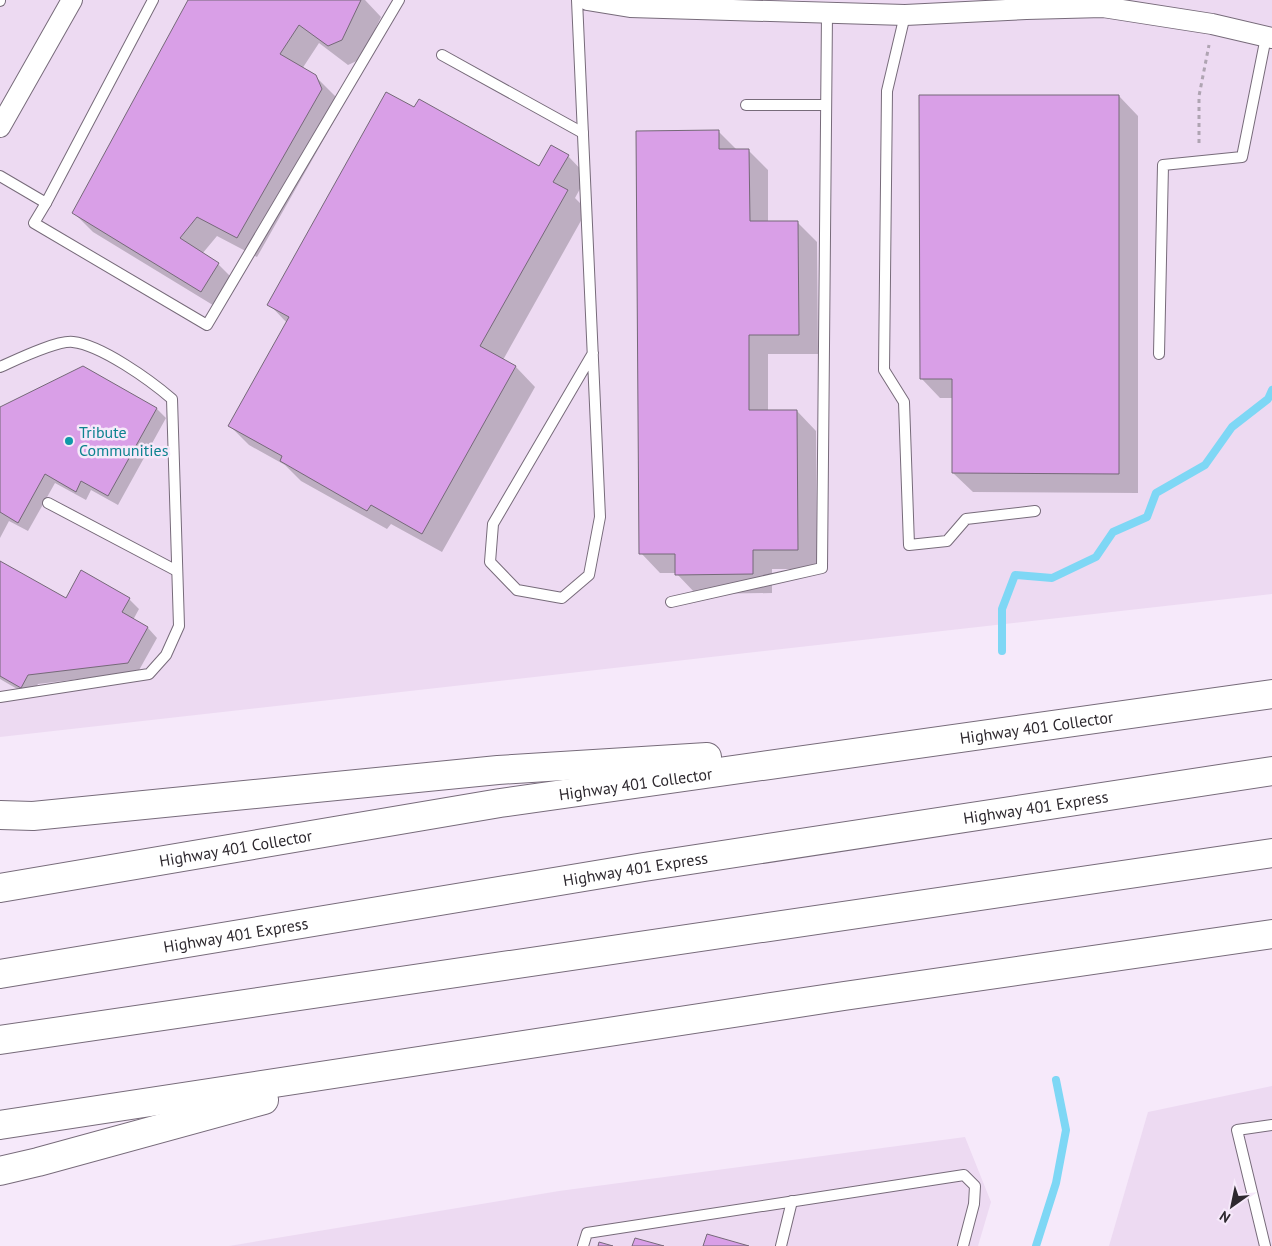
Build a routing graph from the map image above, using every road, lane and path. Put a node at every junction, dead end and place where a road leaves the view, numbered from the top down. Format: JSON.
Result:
{"nodes":[{"id":1,"x":72,"y":0,"type":"edge"},
{"id":2,"x":153,"y":0,"type":"edge"},
{"id":3,"x":399,"y":0,"type":"edge"},
{"id":4,"x":577,"y":0,"type":"edge"},
{"id":5,"x":588,"y":0,"type":"edge"},
{"id":6,"x":631,"y":3,"type":"edge"},
{"id":7,"x":1103,"y":3,"type":"edge"},
{"id":8,"x":828,"y":13,"type":"junction"},
{"id":9,"x":905,"y":15,"type":"junction"},
{"id":10,"x":1269,"y":37,"type":"edge"},
{"id":11,"x":1209,"y":45,"type":"dead end"},
{"id":12,"x":442,"y":55,"type":"dead end"},
{"id":13,"x":746,"y":105,"type":"dead end"},
{"id":14,"x":826,"y":105,"type":"junction"},
{"id":15,"x":0,"y":127,"type":"edge"},
{"id":16,"x":583,"y":133,"type":"junction"},
{"id":17,"x":1199,"y":161,"type":"junction"},
{"id":18,"x":0,"y":176,"type":"edge"},
{"id":19,"x":46,"y":203,"type":"junction"},
{"id":20,"x":592,"y":353,"type":"junction"},
{"id":21,"x":1159,"y":354,"type":"dead end"},
{"id":22,"x":0,"y":367,"type":"edge"},
{"id":23,"x":48,"y":503,"type":"dead end"},
{"id":24,"x":1035,"y":511,"type":"dead end"},
{"id":25,"x":177,"y":571,"type":"junction"},
{"id":26,"x":671,"y":602,"type":"dead end"},
{"id":27,"x":1272,"y":694,"type":"edge"},
{"id":28,"x":0,"y":697,"type":"edge"},
{"id":29,"x":908,"y":745,"type":"junction"},
{"id":30,"x":1272,"y":771,"type":"edge"},
{"id":31,"x":0,"y":815,"type":"edge"},
{"id":32,"x":1272,"y":853,"type":"edge"},
{"id":33,"x":0,"y":888,"type":"edge"},
{"id":34,"x":1272,"y":934,"type":"edge"},
{"id":35,"x":0,"y":974,"type":"edge"},
{"id":36,"x":0,"y":1040,"type":"edge"},
{"id":37,"x":387,"y":1067,"type":"junction"},
{"id":38,"x":1272,"y":1124,"type":"edge"},
{"id":39,"x":0,"y":1125,"type":"edge"},
{"id":40,"x":0,"y":1171,"type":"edge"},
{"id":41,"x":792,"y":1201,"type":"junction"},
{"id":42,"x":583,"y":1246,"type":"edge"},
{"id":43,"x":781,"y":1246,"type":"edge"},
{"id":44,"x":963,"y":1246,"type":"edge"},
{"id":45,"x":1265,"y":1246,"type":"edge"}],
"edges":[{"from":1,"to":15,"type":"street"},
{"from":2,"to":19,"type":"lane"},
{"from":3,"to":19,"type":"lane"},
{"from":4,"to":16,"type":"lane"},
{"from":5,"to":6,"type":"street"},
{"from":6,"to":8,"type":"street"},
{"from":7,"to":9,"type":"street"},
{"from":7,"to":10,"type":"street"},
{"from":8,"to":9,"type":"street"},
{"from":8,"to":14,"type":"lane"},
{"from":9,"to":24,"type":"lane"},
{"from":10,"to":17,"type":"lane"},
{"from":11,"to":17,"type":"path"},
{"from":12,"to":16,"type":"lane"},
{"from":13,"to":14,"type":"lane"},
{"from":14,"to":26,"type":"lane"},
{"from":16,"to":20,"type":"lane"},
{"from":17,"to":21,"type":"lane"},
{"from":18,"to":19,"type":"lane"},
{"from":20,"to":20,"type":"lane"},
{"from":22,"to":25,"type":"lane"},
{"from":23,"to":25,"type":"lane"},
{"from":25,"to":28,"type":"lane"},
{"from":27,"to":29,"type":"highway","name":"Highway 401 Collector"},
{"from":29,"to":31,"type":"highway"},
{"from":29,"to":33,"type":"highway","name":"Highway 401 Collector"},
{"from":30,"to":35,"type":"highway","name":"Highway 401 Express"},
{"from":32,"to":36,"type":"highway"},
{"from":34,"to":37,"type":"highway"},
{"from":37,"to":39,"type":"highway"},
{"from":37,"to":40,"type":"highway"},
{"from":38,"to":45,"type":"lane"},
{"from":41,"to":42,"type":"lane"},
{"from":41,"to":43,"type":"lane"},
{"from":41,"to":44,"type":"lane"}]}
